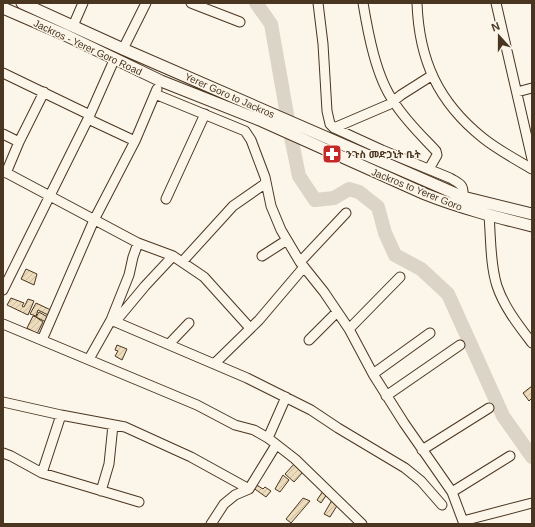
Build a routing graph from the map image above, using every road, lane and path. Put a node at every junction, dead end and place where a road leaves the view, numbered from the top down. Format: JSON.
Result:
{"nodes":[{"id":1,"x":22,"y":3,"type":"edge"},
{"id":2,"x":83,"y":3,"type":"edge"},
{"id":3,"x":146,"y":3,"type":"edge"},
{"id":4,"x":191,"y":3,"type":"edge"},
{"id":5,"x":318,"y":3,"type":"edge"},
{"id":6,"x":363,"y":3,"type":"edge"},
{"id":7,"x":416,"y":3,"type":"edge"},
{"id":8,"x":496,"y":3,"type":"edge"},
{"id":9,"x":3,"y":8,"type":"edge"},
{"id":10,"x":240,"y":22,"type":"dead end"},
{"id":11,"x":73,"y":26,"type":"junction"},
{"id":12,"x":123,"y":49,"type":"junction"},
{"id":13,"x":115,"y":58,"type":"junction"},
{"id":14,"x":3,"y":73,"type":"edge"},
{"id":15,"x":431,"y":76,"type":"junction"},
{"id":16,"x":160,"y":81,"type":"junction"},
{"id":17,"x":173,"y":86,"type":"joint"},
{"id":18,"x":532,"y":88,"type":"edge"},
{"id":19,"x":44,"y":92,"type":"junction"},
{"id":20,"x":517,"y":92,"type":"junction"},
{"id":21,"x":156,"y":94,"type":"junction"},
{"id":22,"x":393,"y":102,"type":"junction"},
{"id":23,"x":205,"y":114,"type":"junction"},
{"id":24,"x":89,"y":117,"type":"junction"},
{"id":25,"x":334,"y":128,"type":"junction"},
{"id":26,"x":3,"y":134,"type":"edge"},
{"id":27,"x":19,"y":142,"type":"junction"},
{"id":28,"x":135,"y":142,"type":"junction"},
{"id":29,"x":532,"y":160,"type":"edge"},
{"id":30,"x":429,"y":169,"type":"junction"},
{"id":31,"x":532,"y":169,"type":"edge"},
{"id":32,"x":4,"y":172,"type":"edge"},
{"id":33,"x":266,"y":183,"type":"junction"},
{"id":34,"x":463,"y":196,"type":"junction"},
{"id":35,"x":50,"y":197,"type":"junction"},
{"id":36,"x":166,"y":199,"type":"dead end"},
{"id":37,"x":346,"y":213,"type":"dead end"},
{"id":38,"x":532,"y":214,"type":"edge"},
{"id":39,"x":485,"y":215,"type":"junction"},
{"id":40,"x":94,"y":220,"type":"junction"},
{"id":41,"x":532,"y":226,"type":"edge"},
{"id":42,"x":287,"y":240,"type":"junction"},
{"id":43,"x":138,"y":243,"type":"junction"},
{"id":44,"x":173,"y":256,"type":"junction"},
{"id":45,"x":262,"y":256,"type":"dead end"},
{"id":46,"x":182,"y":262,"type":"junction"},
{"id":47,"x":302,"y":265,"type":"junction"},
{"id":48,"x":7,"y":273,"type":"edge"},
{"id":49,"x":400,"y":277,"type":"dead end"},
{"id":50,"x":3,"y":290,"type":"edge"},
{"id":51,"x":337,"y":312,"type":"junction"},
{"id":52,"x":113,"y":321,"type":"junction"},
{"id":53,"x":189,"y":322,"type":"dead end"},
{"id":54,"x":3,"y":324,"type":"edge"},
{"id":55,"x":250,"y":328,"type":"junction"},
{"id":56,"x":349,"y":329,"type":"junction"},
{"id":57,"x":430,"y":333,"type":"dead end"},
{"id":58,"x":42,"y":340,"type":"junction"},
{"id":59,"x":310,"y":340,"type":"dead end"},
{"id":60,"x":169,"y":344,"type":"junction"},
{"id":61,"x":532,"y":344,"type":"edge"},
{"id":62,"x":460,"y":345,"type":"dead end"},
{"id":63,"x":89,"y":359,"type":"junction"},
{"id":64,"x":214,"y":364,"type":"junction"},
{"id":65,"x":373,"y":374,"type":"junction"},
{"id":66,"x":386,"y":396,"type":"junction"},
{"id":67,"x":286,"y":397,"type":"junction"},
{"id":68,"x":3,"y":402,"type":"edge"},
{"id":69,"x":489,"y":408,"type":"dead end"},
{"id":70,"x":61,"y":415,"type":"junction"},
{"id":71,"x":113,"y":425,"type":"junction"},
{"id":72,"x":268,"y":438,"type":"junction"},
{"id":73,"x":276,"y":445,"type":"junction"},
{"id":74,"x":422,"y":450,"type":"junction"},
{"id":75,"x":3,"y":453,"type":"edge"},
{"id":76,"x":510,"y":456,"type":"dead end"},
{"id":77,"x":42,"y":473,"type":"junction"},
{"id":78,"x":249,"y":489,"type":"junction"},
{"id":79,"x":101,"y":491,"type":"junction"},
{"id":80,"x":452,"y":492,"type":"junction"},
{"id":81,"x":139,"y":502,"type":"dead end"},
{"id":82,"x":532,"y":503,"type":"edge"},
{"id":83,"x":442,"y":505,"type":"dead end"},
{"id":84,"x":464,"y":523,"type":"edge"},
{"id":85,"x":210,"y":524,"type":"edge"},
{"id":86,"x":362,"y":524,"type":"edge"}],
"edges":[{"from":1,"to":11,"type":"main road","name":"Yerer Goro to Jackros"},
{"from":2,"to":11,"type":"street"},
{"from":3,"to":12,"type":"street"},
{"from":4,"to":10,"type":"street"},
{"from":5,"to":25,"type":"street"},
{"from":6,"to":22,"type":"street"},
{"from":7,"to":15,"type":"street"},
{"from":8,"to":20,"type":"street"},
{"from":9,"to":13,"type":"main road","name":"Jackros - Yerer Goro Road"},
{"from":11,"to":12,"type":"main road","name":"Yerer Goro to Jackros"},
{"from":12,"to":34,"type":"main road","name":"Yerer Goro to Jackros"},
{"from":13,"to":16,"type":"main road","name":"Jackros - Yerer Goro Road"},
{"from":13,"to":24,"type":"street"},
{"from":14,"to":19,"type":"street"},
{"from":15,"to":22,"type":"street"},
{"from":15,"to":31,"type":"street"},
{"from":16,"to":17,"type":"main road","name":"Jackros - Yerer Goro Road"},
{"from":16,"to":21,"type":"street"},
{"from":17,"to":39,"type":"main road","name":"Jackros to Yerer Goro"},
{"from":18,"to":20,"type":"street"},
{"from":19,"to":24,"type":"street"},
{"from":19,"to":27,"type":"street"},
{"from":20,"to":29,"type":"street"},
{"from":21,"to":23,"type":"street"},
{"from":21,"to":28,"type":"street"},
{"from":22,"to":25,"type":"street"},
{"from":22,"to":30,"type":"street"},
{"from":23,"to":33,"type":"street"},
{"from":23,"to":36,"type":"street"},
{"from":24,"to":28,"type":"street"},
{"from":24,"to":35,"type":"street"},
{"from":25,"to":30,"type":"street"},
{"from":26,"to":27,"type":"street"},
{"from":27,"to":32,"type":"street"},
{"from":28,"to":40,"type":"street"},
{"from":30,"to":34,"type":"street"},
{"from":32,"to":35,"type":"street"},
{"from":33,"to":42,"type":"street"},
{"from":33,"to":46,"type":"street"},
{"from":34,"to":38,"type":"main road"},
{"from":35,"to":40,"type":"street"},
{"from":35,"to":48,"type":"street"},
{"from":37,"to":47,"type":"street"},
{"from":39,"to":41,"type":"main road","name":"Jackros to Yerer Goro"},
{"from":39,"to":61,"type":"street"},
{"from":40,"to":43,"type":"street"},
{"from":40,"to":58,"type":"street"},
{"from":42,"to":45,"type":"street"},
{"from":42,"to":47,"type":"street"},
{"from":43,"to":44,"type":"street"},
{"from":43,"to":52,"type":"street"},
{"from":44,"to":46,"type":"street"},
{"from":44,"to":52,"type":"street"},
{"from":46,"to":55,"type":"street"},
{"from":47,"to":51,"type":"street"},
{"from":47,"to":55,"type":"street"},
{"from":48,"to":50,"type":"street"},
{"from":49,"to":56,"type":"street"},
{"from":51,"to":56,"type":"street"},
{"from":51,"to":59,"type":"street"},
{"from":52,"to":60,"type":"street"},
{"from":52,"to":63,"type":"street"},
{"from":53,"to":60,"type":"street"},
{"from":54,"to":58,"type":"street"},
{"from":55,"to":64,"type":"street"},
{"from":56,"to":65,"type":"street"},
{"from":57,"to":65,"type":"street"},
{"from":58,"to":63,"type":"street"},
{"from":60,"to":64,"type":"street"},
{"from":62,"to":66,"type":"street"},
{"from":63,"to":72,"type":"street"},
{"from":64,"to":67,"type":"street"},
{"from":65,"to":66,"type":"street"},
{"from":66,"to":74,"type":"street"},
{"from":67,"to":72,"type":"street"},
{"from":67,"to":83,"type":"street"},
{"from":68,"to":70,"type":"street"},
{"from":69,"to":74,"type":"street"},
{"from":70,"to":71,"type":"street"},
{"from":70,"to":77,"type":"street"},
{"from":71,"to":78,"type":"street"},
{"from":71,"to":79,"type":"street"},
{"from":72,"to":73,"type":"street"},
{"from":73,"to":78,"type":"street"},
{"from":73,"to":86,"type":"street"},
{"from":74,"to":80,"type":"street"},
{"from":75,"to":77,"type":"street"},
{"from":76,"to":80,"type":"street"},
{"from":77,"to":79,"type":"street"},
{"from":78,"to":85,"type":"street"},
{"from":79,"to":81,"type":"street"},
{"from":80,"to":84,"type":"street"},
{"from":82,"to":84,"type":"street"}]}
